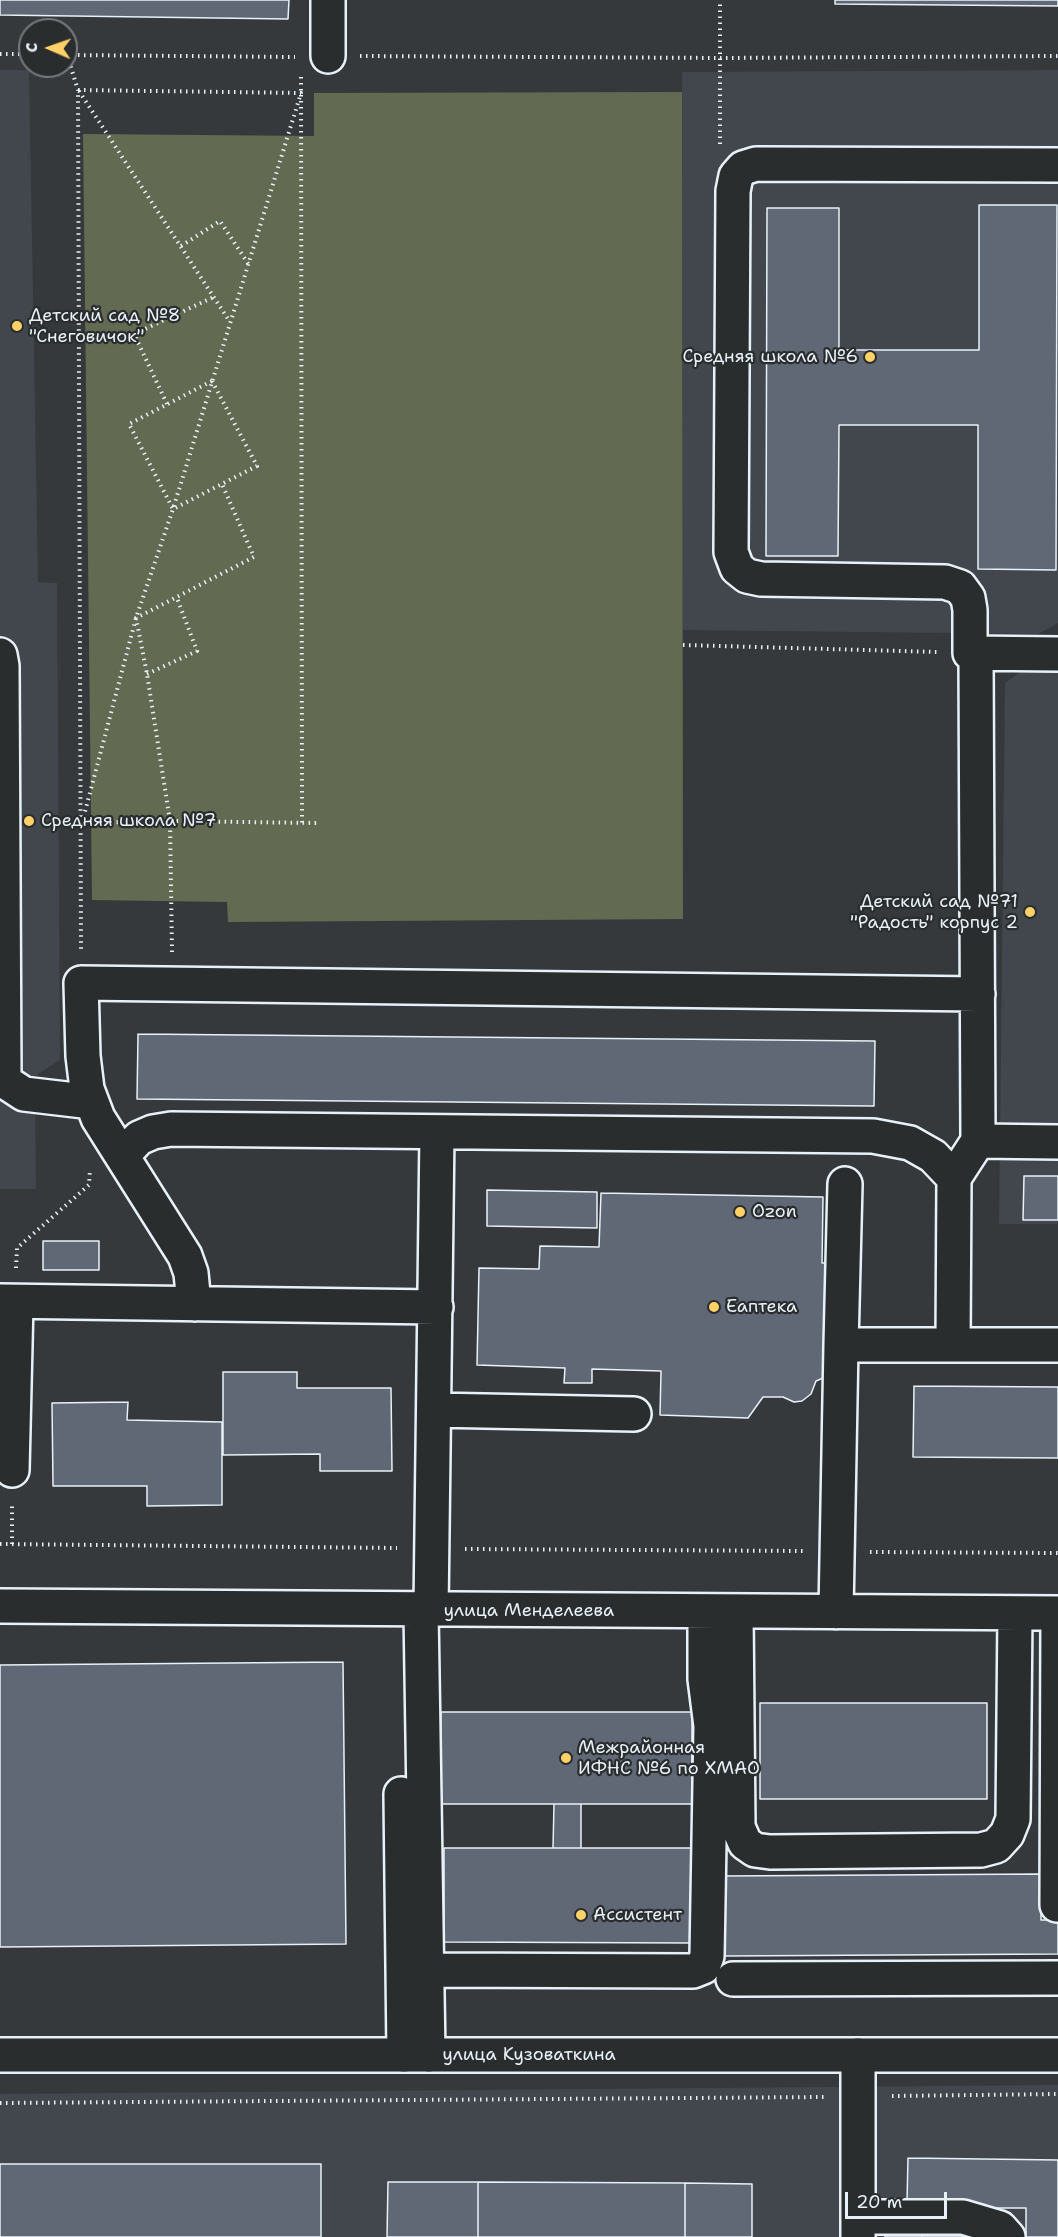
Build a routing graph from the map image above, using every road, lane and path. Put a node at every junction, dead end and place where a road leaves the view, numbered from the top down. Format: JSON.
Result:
{"nodes":[{"id":1,"x":328,"y":0,"type":"edge"},
{"id":2,"x":720,"y":0,"type":"edge"},
{"id":3,"x":0,"y":54,"type":"edge"},
{"id":4,"x":18,"y":54,"type":"edge"},
{"id":5,"x":78,"y":55,"type":"edge"},
{"id":6,"x":1058,"y":56,"type":"edge"},
{"id":7,"x":314,"y":57,"type":"junction"},
{"id":8,"x":720,"y":58,"type":"junction"},
{"id":9,"x":74,"y":78,"type":"edge"},
{"id":10,"x":78,"y":90,"type":"junction"},
{"id":11,"x":301,"y":93,"type":"junction"},
{"id":12,"x":720,"y":146,"type":"dead end"},
{"id":13,"x":1058,"y":165,"type":"edge"},
{"id":14,"x":181,"y":246,"type":"junction"},
{"id":15,"x":249,"y":265,"type":"junction"},
{"id":16,"x":214,"y":297,"type":"junction"},
{"id":17,"x":230,"y":322,"type":"junction"},
{"id":18,"x":212,"y":381,"type":"junction"},
{"id":19,"x":167,"y":404,"type":"junction"},
{"id":20,"x":222,"y":484,"type":"junction"},
{"id":21,"x":173,"y":509,"type":"junction"},
{"id":22,"x":177,"y":598,"type":"junction"},
{"id":23,"x":136,"y":618,"type":"junction"},
{"id":24,"x":683,"y":645,"type":"dead end"},
{"id":25,"x":973,"y":653,"type":"junction"},
{"id":26,"x":1058,"y":654,"type":"edge"},
{"id":27,"x":0,"y":655,"type":"edge"},
{"id":28,"x":147,"y":674,"type":"junction"},
{"id":29,"x":170,"y":821,"type":"junction"},
{"id":30,"x":82,"y":823,"type":"junction"},
{"id":31,"x":302,"y":823,"type":"junction"},
{"id":32,"x":318,"y":823,"type":"dead end"},
{"id":33,"x":81,"y":983,"type":"junction"},
{"id":34,"x":172,"y":983,"type":"junction"},
{"id":35,"x":978,"y":994,"type":"junction"},
{"id":36,"x":2,"y":1081,"type":"edge"},
{"id":37,"x":92,"y":1102,"type":"junction"},
{"id":38,"x":437,"y":1132,"type":"junction"},
{"id":39,"x":978,"y":1141,"type":"junction"},
{"id":40,"x":1058,"y":1142,"type":"edge"},
{"id":41,"x":122,"y":1156,"type":"junction"},
{"id":42,"x":90,"y":1161,"type":"dead end"},
{"id":43,"x":954,"y":1178,"type":"junction"},
{"id":44,"x":845,"y":1184,"type":"dead end"},
{"id":45,"x":8,"y":1301,"type":"edge"},
{"id":46,"x":194,"y":1304,"type":"junction"},
{"id":47,"x":436,"y":1307,"type":"junction"},
{"id":48,"x":953,"y":1344,"type":"junction"},
{"id":49,"x":842,"y":1345,"type":"junction"},
{"id":50,"x":1058,"y":1345,"type":"edge"},
{"id":51,"x":435,"y":1410,"type":"junction"},
{"id":52,"x":634,"y":1414,"type":"dead end"},
{"id":53,"x":12,"y":1470,"type":"joint"},
{"id":54,"x":0,"y":1544,"type":"edge"},
{"id":55,"x":12,"y":1544,"type":"junction"},
{"id":56,"x":432,"y":1548,"type":"junction"},
{"id":57,"x":837,"y":1551,"type":"junction"},
{"id":58,"x":1058,"y":1552,"type":"edge"},
{"id":59,"x":0,"y":1606,"type":"edge"},
{"id":60,"x":426,"y":1610,"type":"junction"},
{"id":61,"x":721,"y":1612,"type":"junction"},
{"id":62,"x":836,"y":1612,"type":"junction"},
{"id":63,"x":1015,"y":1613,"type":"junction"},
{"id":64,"x":1058,"y":1613,"type":"edge"},
{"id":65,"x":400,"y":1794,"type":"dead end"},
{"id":66,"x":1056,"y":1905,"type":"dead end"},
{"id":67,"x":427,"y":1970,"type":"junction"},
{"id":68,"x":1058,"y":1978,"type":"edge"},
{"id":69,"x":733,"y":1979,"type":"dead end"},
{"id":70,"x":0,"y":2055,"type":"edge"},
{"id":71,"x":416,"y":2055,"type":"junction"},
{"id":72,"x":858,"y":2055,"type":"junction"},
{"id":73,"x":1058,"y":2055,"type":"edge"},
{"id":74,"x":1058,"y":2094,"type":"edge"},
{"id":75,"x":859,"y":2097,"type":"junction"},
{"id":76,"x":0,"y":2103,"type":"edge"},
{"id":77,"x":858,"y":2227,"type":"edge"},
{"id":78,"x":1008,"y":2237,"type":"edge"}],
"edges":[{"from":1,"to":7,"type":"main road"},
{"from":2,"to":8,"type":"path"},
{"from":3,"to":4,"type":"path"},
{"from":5,"to":7,"type":"path"},
{"from":6,"to":8,"type":"path"},
{"from":7,"to":8,"type":"path"},
{"from":7,"to":11,"type":"path"},
{"from":8,"to":12,"type":"path"},
{"from":9,"to":10,"type":"path"},
{"from":10,"to":11,"type":"path"},
{"from":10,"to":14,"type":"path"},
{"from":10,"to":30,"type":"path"},
{"from":11,"to":15,"type":"path"},
{"from":11,"to":31,"type":"path"},
{"from":13,"to":25,"type":"main road"},
{"from":14,"to":15,"type":"path"},
{"from":14,"to":16,"type":"path"},
{"from":15,"to":17,"type":"path"},
{"from":16,"to":17,"type":"path"},
{"from":16,"to":19,"type":"path"},
{"from":17,"to":18,"type":"path"},
{"from":18,"to":19,"type":"path"},
{"from":18,"to":20,"type":"path"},
{"from":18,"to":21,"type":"path"},
{"from":19,"to":21,"type":"path"},
{"from":20,"to":21,"type":"path"},
{"from":20,"to":22,"type":"path"},
{"from":21,"to":23,"type":"path"},
{"from":22,"to":23,"type":"path"},
{"from":22,"to":28,"type":"path"},
{"from":23,"to":28,"type":"path"},
{"from":23,"to":30,"type":"path"},
{"from":24,"to":25,"type":"path"},
{"from":25,"to":26,"type":"main road"},
{"from":25,"to":35,"type":"main road"},
{"from":27,"to":36,"type":"main road"},
{"from":28,"to":29,"type":"path"},
{"from":29,"to":30,"type":"path"},
{"from":29,"to":31,"type":"path"},
{"from":29,"to":34,"type":"path"},
{"from":30,"to":33,"type":"path"},
{"from":31,"to":32,"type":"path"},
{"from":33,"to":34,"type":"main road"},
{"from":33,"to":37,"type":"main road"},
{"from":34,"to":35,"type":"main road"},
{"from":35,"to":39,"type":"main road"},
{"from":36,"to":37,"type":"main road"},
{"from":37,"to":41,"type":"main road"},
{"from":38,"to":41,"type":"main road"},
{"from":38,"to":43,"type":"main road"},
{"from":38,"to":47,"type":"main road"},
{"from":39,"to":40,"type":"main road"},
{"from":39,"to":43,"type":"main road"},
{"from":41,"to":46,"type":"main road"},
{"from":42,"to":45,"type":"path"},
{"from":43,"to":48,"type":"main road"},
{"from":44,"to":49,"type":"main road"},
{"from":45,"to":46,"type":"main road"},
{"from":45,"to":53,"type":"main road"},
{"from":46,"to":47,"type":"main road"},
{"from":47,"to":51,"type":"main road"},
{"from":48,"to":49,"type":"main road"},
{"from":48,"to":50,"type":"main road"},
{"from":49,"to":57,"type":"main road"},
{"from":51,"to":52,"type":"main road"},
{"from":51,"to":56,"type":"main road"},
{"from":53,"to":55,"type":"path"},
{"from":54,"to":55,"type":"path"},
{"from":55,"to":56,"type":"path"},
{"from":56,"to":57,"type":"path"},
{"from":56,"to":60,"type":"main road"},
{"from":57,"to":58,"type":"path"},
{"from":57,"to":62,"type":"main road"},
{"from":59,"to":60,"type":"main road","name":"улица Менделеева"},
{"from":60,"to":61,"type":"main road","name":"улица Менделеева"},
{"from":60,"to":67,"type":"main road"},
{"from":61,"to":62,"type":"main road","name":"улица Менделеева"},
{"from":61,"to":63,"type":"main road"},
{"from":61,"to":67,"type":"main road"},
{"from":62,"to":63,"type":"main road","name":"улица Менделеева"},
{"from":63,"to":64,"type":"main road","name":"улица Менделеева"},
{"from":64,"to":66,"type":"main road"},
{"from":65,"to":71,"type":"main road"},
{"from":67,"to":71,"type":"main road"},
{"from":68,"to":69,"type":"main road"},
{"from":70,"to":71,"type":"main road","name":"улица Кузоваткина"},
{"from":71,"to":72,"type":"main road","name":"улица Кузоваткина"},
{"from":72,"to":73,"type":"main road","name":"улица Кузоваткина"},
{"from":72,"to":75,"type":"main road"},
{"from":74,"to":75,"type":"path"},
{"from":75,"to":76,"type":"path"},
{"from":75,"to":77,"type":"main road"},
{"from":77,"to":78,"type":"main road"}]}
